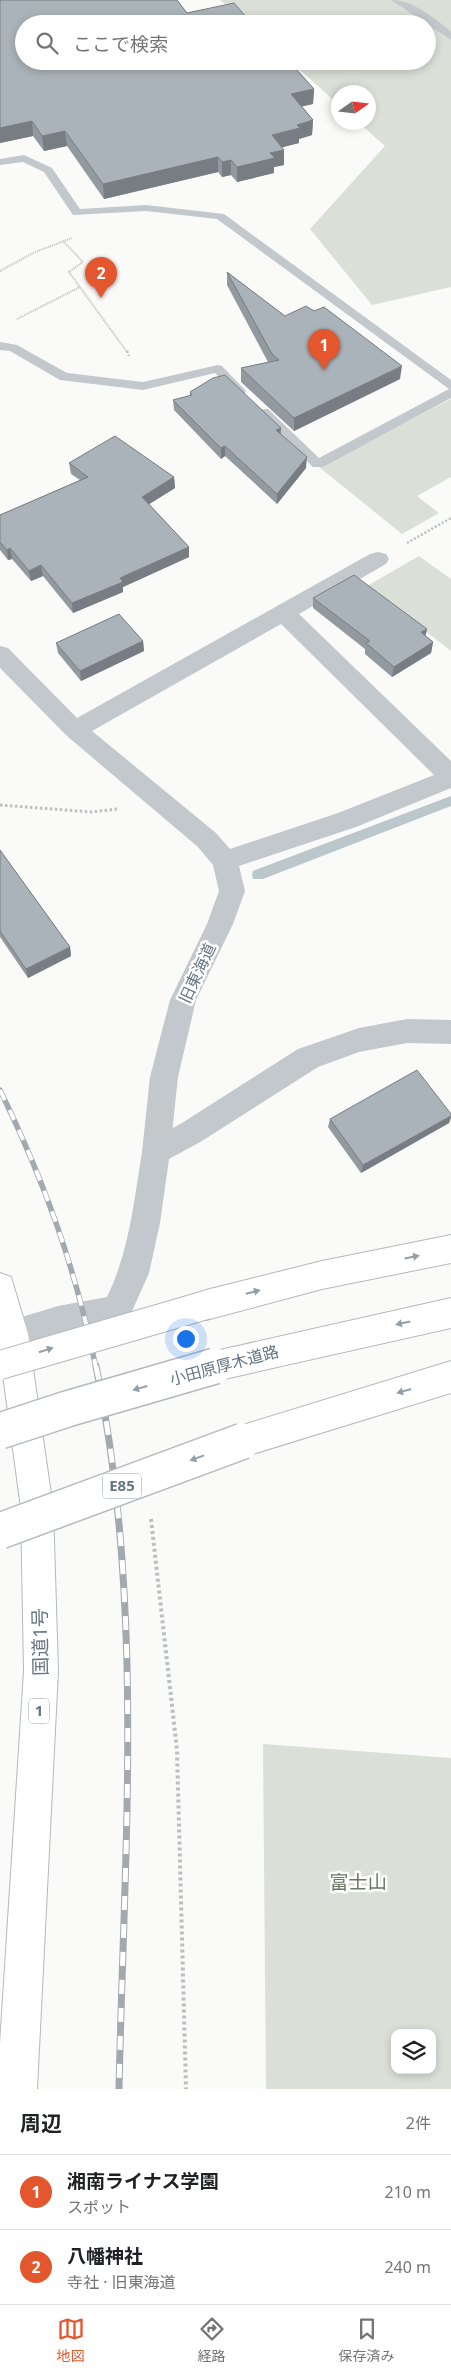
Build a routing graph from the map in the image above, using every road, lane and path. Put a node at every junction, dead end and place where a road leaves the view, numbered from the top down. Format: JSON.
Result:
{"nodes":[{"id":1,"x":396,"y":0,"type":"edge"},
{"id":2,"x":421,"y":15,"type":"edge"},
{"id":3,"x":436,"y":24,"type":"edge"},
{"id":4,"x":451,"y":37,"type":"edge"},
{"id":5,"x":0,"y":162,"type":"edge"},
{"id":6,"x":63,"y":242,"type":"dead end"},
{"id":7,"x":80,"y":287,"type":"junction"},
{"id":8,"x":16,"y":320,"type":"dead end"},
{"id":9,"x":0,"y":346,"type":"edge"},
{"id":10,"x":143,"y":386,"type":"junction"},
{"id":11,"x":451,"y":386,"type":"edge"},
{"id":12,"x":451,"y":393,"type":"edge"},
{"id":13,"x":451,"y":518,"type":"edge"},
{"id":14,"x":378,"y":559,"type":"joint"},
{"id":15,"x":287,"y":616,"type":"dead end"},
{"id":16,"x":0,"y":654,"type":"edge"},
{"id":17,"x":75,"y":730,"type":"junction"},
{"id":18,"x":451,"y":777,"type":"edge"},
{"id":19,"x":0,"y":805,"type":"edge"},
{"id":20,"x":165,"y":805,"type":"junction"},
{"id":21,"x":225,"y":860,"type":"junction"},
{"id":22,"x":451,"y":1032,"type":"edge"},
{"id":23,"x":156,"y":1152,"type":"junction"},
{"id":24,"x":451,"y":1249,"type":"edge"},
{"id":25,"x":0,"y":1287,"type":"edge"},
{"id":26,"x":451,"y":1313,"type":"edge"},
{"id":27,"x":13,"y":1334,"type":"junction"},
{"id":28,"x":0,"y":1366,"type":"edge"},
{"id":29,"x":451,"y":1377,"type":"edge"},
{"id":30,"x":0,"y":1431,"type":"edge"},
{"id":31,"x":150,"y":1513,"type":"dead end"},
{"id":32,"x":0,"y":1531,"type":"edge"},
{"id":33,"x":16,"y":2089,"type":"edge"},
{"id":34,"x":186,"y":2089,"type":"edge"}],
"edges":[{"from":1,"to":2,"type":"lane"},
{"from":3,"to":4,"type":"lane"},
{"from":5,"to":11,"type":"lane"},
{"from":6,"to":7,"type":"path"},
{"from":7,"to":8,"type":"path"},
{"from":7,"to":10,"type":"path"},
{"from":9,"to":10,"type":"lane"},
{"from":10,"to":12,"type":"lane"},
{"from":13,"to":14,"type":"path"},
{"from":14,"to":17,"type":"street"},
{"from":15,"to":18,"type":"street"},
{"from":16,"to":17,"type":"street","name":"旧東海道"},
{"from":17,"to":20,"type":"street","name":"旧東海道"},
{"from":18,"to":21,"type":"street"},
{"from":19,"to":20,"type":"path"},
{"from":20,"to":21,"type":"street","name":"旧東海道"},
{"from":21,"to":23,"type":"street","name":"旧東海道"},
{"from":22,"to":23,"type":"street"},
{"from":23,"to":27,"type":"street","name":"旧東海道"},
{"from":28,"to":24,"type":"highway","one_way":true,"bridge":true},
{"from":25,"to":27,"type":"highway","name":"国道1号","number":"1"},
{"from":26,"to":30,"type":"highway","name":"小田原厚木道路","one_way":true,"bridge":true},
{"from":27,"to":33,"type":"highway","name":"国道1号","number":"1"},
{"from":29,"to":32,"type":"highway","number":"E85","one_way":true,"bridge":true},
{"from":31,"to":34,"type":"path"}]}
